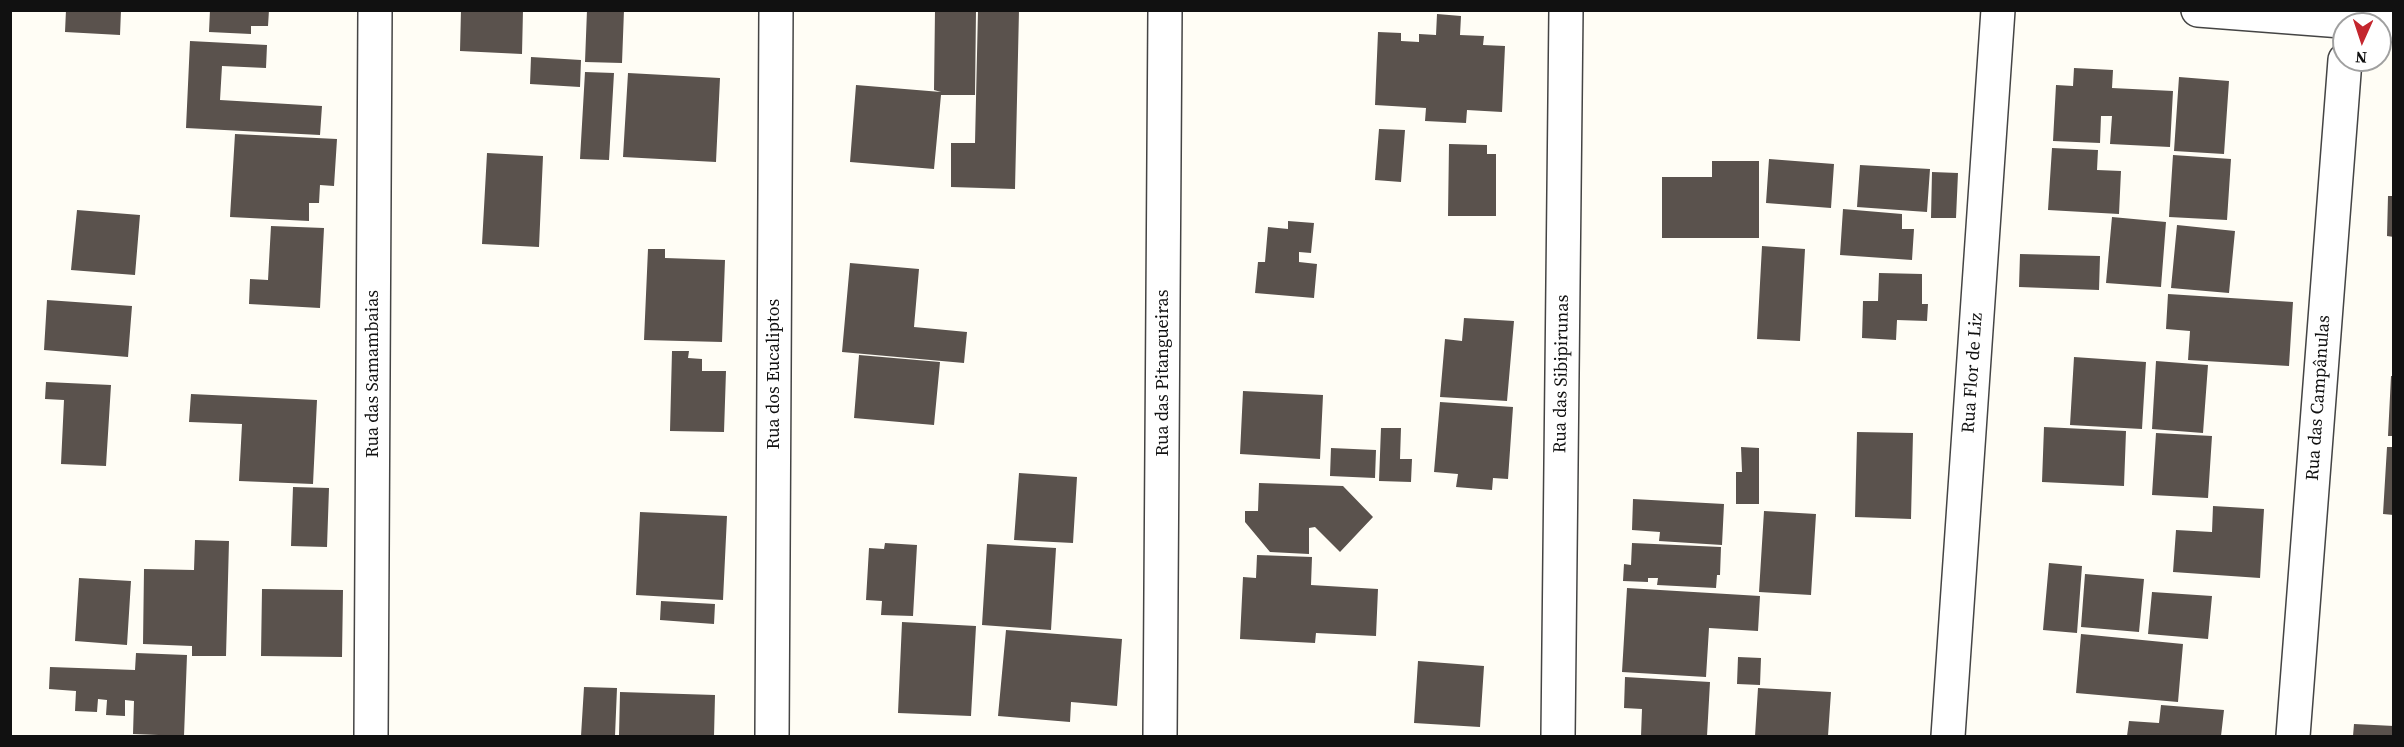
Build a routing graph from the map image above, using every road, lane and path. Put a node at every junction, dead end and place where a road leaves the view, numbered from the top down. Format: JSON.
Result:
{"nodes":[{"id":1,"x":375,"y":10,"type":"edge"},
{"id":2,"x":776,"y":10,"type":"edge"},
{"id":3,"x":1166,"y":10,"type":"edge"},
{"id":4,"x":1566,"y":10,"type":"edge"},
{"id":5,"x":1998,"y":10,"type":"edge"},
{"id":6,"x":2198,"y":10,"type":"edge"},
{"id":7,"x":2332,"y":18,"type":"edge"},
{"id":8,"x":2344,"y":72,"type":"edge"},
{"id":9,"x":371,"y":736,"type":"edge"},
{"id":10,"x":772,"y":736,"type":"edge"},
{"id":11,"x":1160,"y":736,"type":"edge"},
{"id":12,"x":1558,"y":736,"type":"edge"},
{"id":13,"x":1948,"y":736,"type":"edge"},
{"id":14,"x":2293,"y":736,"type":"edge"}],
"edges":[{"from":1,"to":9,"type":"street","name":"Rua das Samambaias"},
{"from":2,"to":10,"type":"street","name":"Rua dos Eucaliptos"},
{"from":3,"to":11,"type":"street","name":"Rua das Pitangueiras"},
{"from":4,"to":12,"type":"street","name":"Rua das Sibipirunas"},
{"from":5,"to":13,"type":"street","name":"Rua Flor de Liz"},
{"from":6,"to":7,"type":"street"},
{"from":8,"to":14,"type":"street","name":"Rua das Campânulas"}]}
